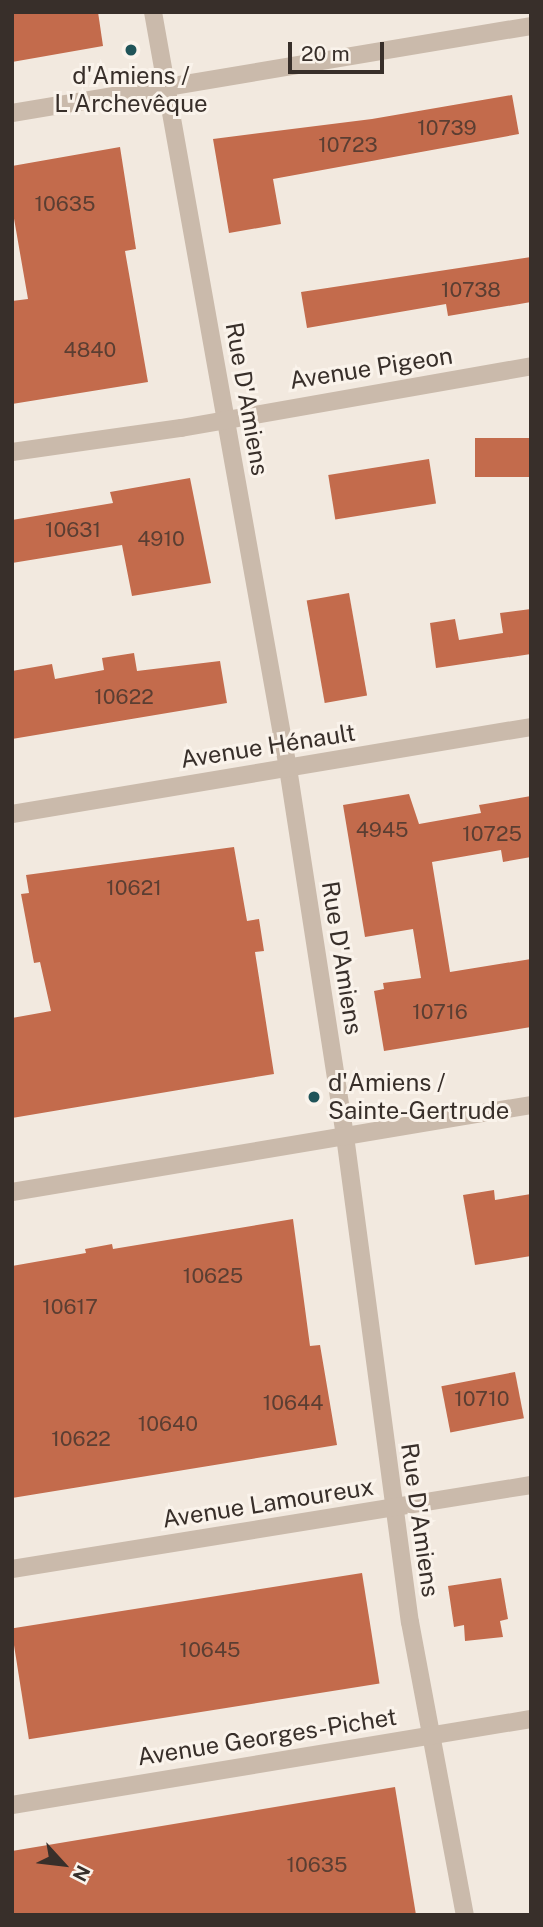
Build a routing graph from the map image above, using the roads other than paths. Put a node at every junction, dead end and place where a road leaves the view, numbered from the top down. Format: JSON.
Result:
{"nodes":[{"id":1,"x":153,"y":12,"type":"edge"},
{"id":2,"x":531,"y":26,"type":"edge"},
{"id":3,"x":167,"y":87,"type":"junction"},
{"id":4,"x":12,"y":113,"type":"edge"},
{"id":5,"x":531,"y":366,"type":"edge"},
{"id":6,"x":225,"y":417,"type":"junction"},
{"id":7,"x":12,"y":452,"type":"edge"},
{"id":8,"x":531,"y":727,"type":"edge"},
{"id":9,"x":288,"y":768,"type":"junction"},
{"id":10,"x":12,"y":814,"type":"edge"},
{"id":11,"x":531,"y":1105,"type":"edge"},
{"id":12,"x":345,"y":1136,"type":"junction"},
{"id":13,"x":12,"y":1192,"type":"edge"},
{"id":14,"x":531,"y":1485,"type":"edge"},
{"id":15,"x":393,"y":1508,"type":"junction"},
{"id":16,"x":12,"y":1569,"type":"edge"},
{"id":17,"x":531,"y":1719,"type":"edge"},
{"id":18,"x":432,"y":1735,"type":"junction"},
{"id":19,"x":12,"y":1805,"type":"edge"},
{"id":20,"x":465,"y":1915,"type":"edge"}],
"edges":[{"from":1,"to":3,"type":"street","name":"Rue D'Amiens"},
{"from":2,"to":3,"type":"street"},
{"from":3,"to":4,"type":"street"},
{"from":3,"to":6,"type":"street","name":"Rue D'Amiens"},
{"from":5,"to":6,"type":"street","name":"Avenue Pigeon"},
{"from":6,"to":7,"type":"street","name":"Avenue Pigeon"},
{"from":6,"to":9,"type":"street","name":"Rue D'Amiens"},
{"from":8,"to":9,"type":"street","name":"Avenue Hénault"},
{"from":9,"to":10,"type":"street","name":"Avenue Hénault"},
{"from":9,"to":12,"type":"street","name":"Rue D'Amiens"},
{"from":11,"to":12,"type":"street"},
{"from":12,"to":13,"type":"street"},
{"from":12,"to":15,"type":"street","name":"Rue D'Amiens"},
{"from":14,"to":15,"type":"street","name":"Avenue Lamoureux"},
{"from":15,"to":16,"type":"street","name":"Avenue Lamoureux"},
{"from":15,"to":18,"type":"street","name":"Rue D'Amiens"},
{"from":17,"to":18,"type":"street","name":"Avenue Georges-Pichet"},
{"from":18,"to":19,"type":"street","name":"Avenue Georges-Pichet"},
{"from":18,"to":20,"type":"street","name":"Rue D'Amiens"}]}
